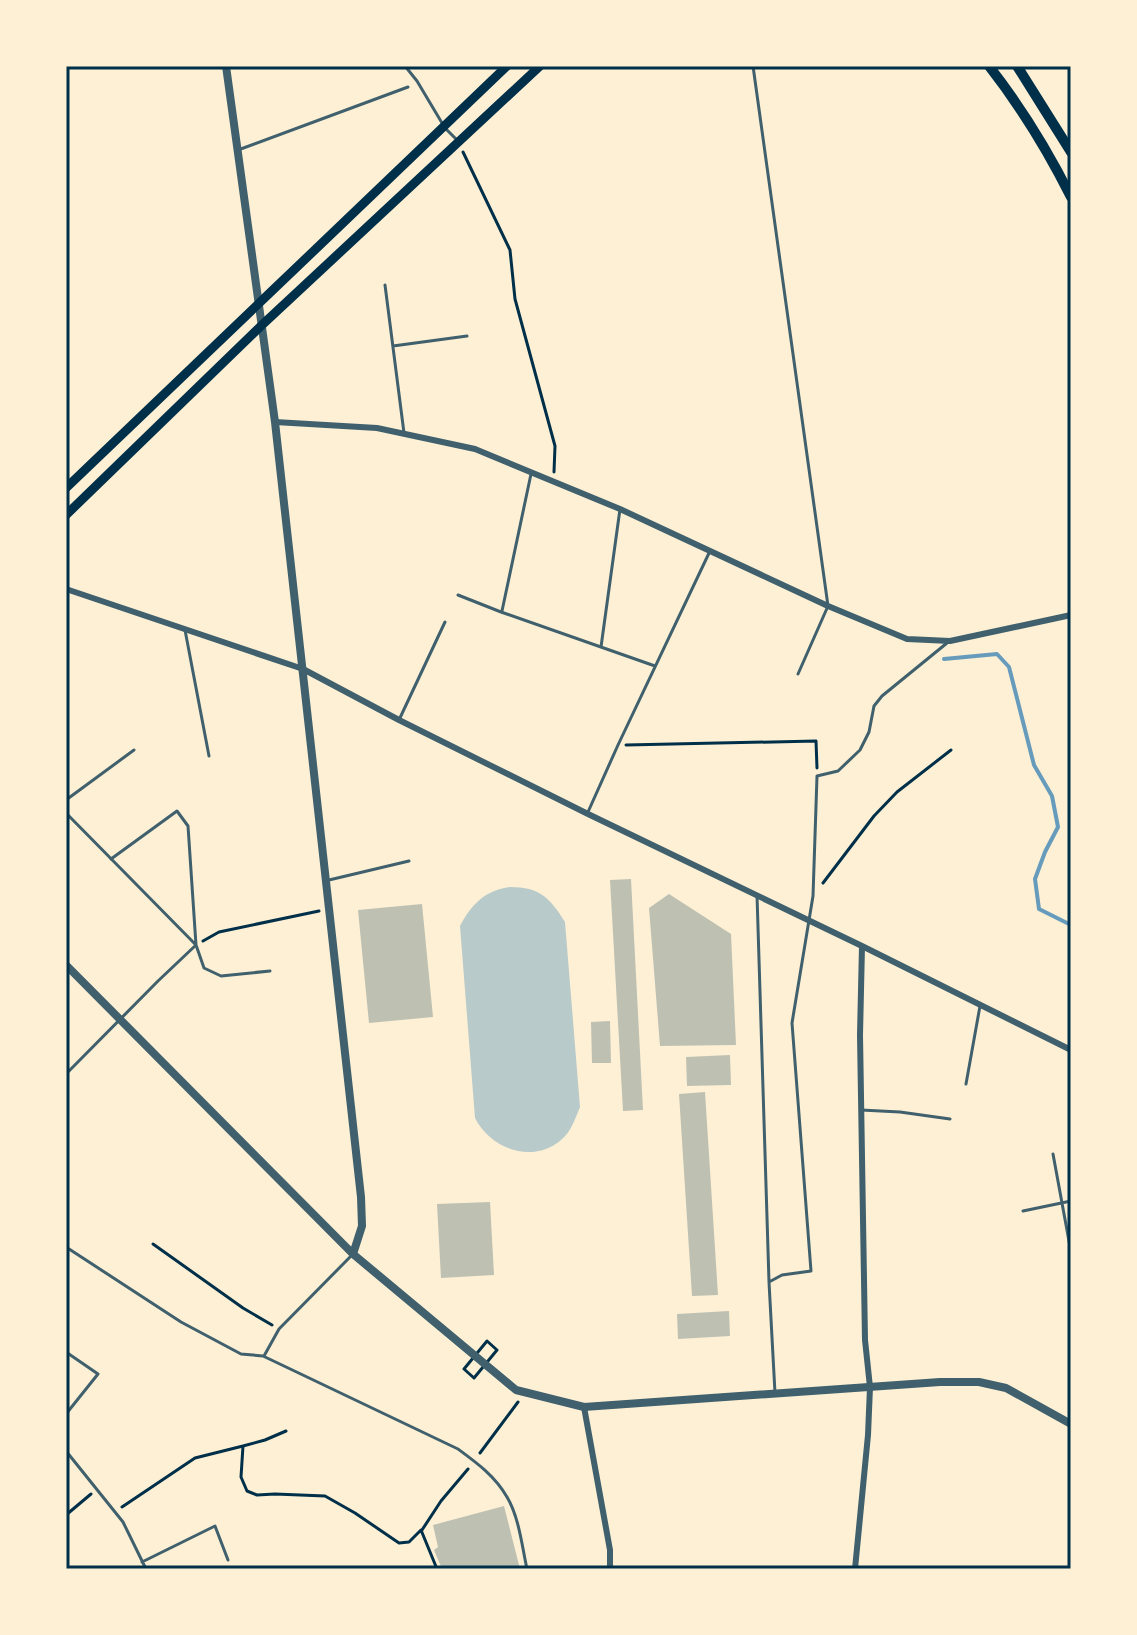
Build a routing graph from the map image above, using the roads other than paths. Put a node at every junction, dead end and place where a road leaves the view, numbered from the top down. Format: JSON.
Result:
{"nodes":[{"id":1,"x":226,"y":66,"type":"edge"},
{"id":2,"x":405,"y":66,"type":"edge"},
{"id":3,"x":507,"y":66,"type":"edge"},
{"id":4,"x":540,"y":66,"type":"edge"},
{"id":5,"x":753,"y":66,"type":"edge"},
{"id":6,"x":989,"y":66,"type":"edge"},
{"id":7,"x":1017,"y":66,"type":"edge"},
{"id":8,"x":408,"y":87,"type":"dead end"},
{"id":9,"x":444,"y":126,"type":"junction"},
{"id":10,"x":458,"y":142,"type":"junction"},
{"id":11,"x":238,"y":150,"type":"junction"},
{"id":12,"x":1071,"y":152,"type":"edge"},
{"id":13,"x":1071,"y":197,"type":"edge"},
{"id":14,"x":385,"y":285,"type":"dead end"},
{"id":15,"x":259,"y":302,"type":"junction"},
{"id":16,"x":262,"y":325,"type":"junction"},
{"id":17,"x":467,"y":336,"type":"dead end"},
{"id":18,"x":393,"y":346,"type":"junction"},
{"id":19,"x":275,"y":422,"type":"junction"},
{"id":20,"x":404,"y":433,"type":"junction"},
{"id":21,"x":531,"y":474,"type":"junction"},
{"id":22,"x":66,"y":488,"type":"edge"},
{"id":23,"x":620,"y":509,"type":"junction"},
{"id":24,"x":66,"y":515,"type":"edge"},
{"id":25,"x":710,"y":551,"type":"junction"},
{"id":26,"x":66,"y":589,"type":"edge"},
{"id":27,"x":458,"y":595,"type":"dead end"},
{"id":28,"x":828,"y":606,"type":"junction"},
{"id":29,"x":501,"y":612,"type":"junction"},
{"id":30,"x":1071,"y":615,"type":"edge"},
{"id":31,"x":445,"y":622,"type":"dead end"},
{"id":32,"x":185,"y":629,"type":"junction"},
{"id":33,"x":950,"y":641,"type":"junction"},
{"id":34,"x":601,"y":647,"type":"junction"},
{"id":35,"x":655,"y":666,"type":"junction"},
{"id":36,"x":303,"y":669,"type":"junction"},
{"id":37,"x":798,"y":674,"type":"dead end"},
{"id":38,"x":399,"y":720,"type":"junction"},
{"id":39,"x":134,"y":750,"type":"dead end"},
{"id":40,"x":209,"y":756,"type":"dead end"},
{"id":41,"x":66,"y":800,"type":"edge"},
{"id":42,"x":66,"y":813,"type":"edge"},
{"id":43,"x":588,"y":814,"type":"junction"},
{"id":44,"x":110,"y":859,"type":"junction"},
{"id":45,"x":409,"y":861,"type":"dead end"},
{"id":46,"x":326,"y":881,"type":"junction"},
{"id":47,"x":757,"y":895,"type":"junction"},
{"id":48,"x":810,"y":920,"type":"junction"},
{"id":49,"x":196,"y":945,"type":"junction"},
{"id":50,"x":862,"y":946,"type":"junction"},
{"id":51,"x":66,"y":965,"type":"edge"},
{"id":52,"x":270,"y":971,"type":"dead end"},
{"id":53,"x":980,"y":1005,"type":"junction"},
{"id":54,"x":120,"y":1020,"type":"junction"},
{"id":55,"x":1071,"y":1050,"type":"edge"},
{"id":56,"x":66,"y":1074,"type":"edge"},
{"id":57,"x":966,"y":1084,"type":"dead end"},
{"id":58,"x":861,"y":1110,"type":"junction"},
{"id":59,"x":950,"y":1119,"type":"dead end"},
{"id":60,"x":1053,"y":1154,"type":"dead end"},
{"id":61,"x":1071,"y":1201,"type":"edge"},
{"id":62,"x":1062,"y":1203,"type":"junction"},
{"id":63,"x":1023,"y":1211,"type":"dead end"},
{"id":64,"x":66,"y":1247,"type":"edge"},
{"id":65,"x":1071,"y":1252,"type":"edge"},
{"id":66,"x":353,"y":1254,"type":"junction"},
{"id":67,"x":769,"y":1282,"type":"junction"},
{"id":68,"x":66,"y":1352,"type":"edge"},
{"id":69,"x":263,"y":1356,"type":"junction"},
{"id":70,"x":870,"y":1387,"type":"junction"},
{"id":71,"x":775,"y":1393,"type":"junction"},
{"id":72,"x":584,"y":1407,"type":"junction"},
{"id":73,"x":66,"y":1414,"type":"edge"},
{"id":74,"x":1071,"y":1424,"type":"edge"},
{"id":75,"x":66,"y":1451,"type":"edge"},
{"id":76,"x":228,"y":1560,"type":"dead end"},
{"id":77,"x":142,"y":1562,"type":"junction"},
{"id":78,"x":146,"y":1569,"type":"edge"},
{"id":79,"x":527,"y":1569,"type":"edge"},
{"id":80,"x":610,"y":1569,"type":"edge"},
{"id":81,"x":855,"y":1569,"type":"edge"}],
"edges":[{"from":1,"to":11,"type":"street"},
{"from":2,"to":9,"type":"lane"},
{"from":3,"to":9,"type":"main road"},
{"from":4,"to":10,"type":"main road"},
{"from":5,"to":28,"type":"lane"},
{"from":6,"to":13,"type":"main road"},
{"from":7,"to":12,"type":"main road"},
{"from":8,"to":11,"type":"lane"},
{"from":9,"to":10,"type":"lane"},
{"from":9,"to":15,"type":"main road"},
{"from":10,"to":16,"type":"main road"},
{"from":11,"to":15,"type":"street"},
{"from":14,"to":18,"type":"lane"},
{"from":15,"to":16,"type":"street"},
{"from":15,"to":22,"type":"main road"},
{"from":16,"to":19,"type":"street"},
{"from":16,"to":24,"type":"main road"},
{"from":17,"to":18,"type":"lane"},
{"from":18,"to":20,"type":"lane"},
{"from":19,"to":20,"type":"street"},
{"from":19,"to":36,"type":"street"},
{"from":20,"to":21,"type":"street"},
{"from":21,"to":23,"type":"street"},
{"from":21,"to":29,"type":"lane"},
{"from":23,"to":25,"type":"street"},
{"from":23,"to":34,"type":"lane"},
{"from":25,"to":28,"type":"street"},
{"from":25,"to":35,"type":"lane"},
{"from":26,"to":32,"type":"street"},
{"from":27,"to":29,"type":"lane"},
{"from":28,"to":33,"type":"street"},
{"from":28,"to":37,"type":"lane"},
{"from":29,"to":34,"type":"lane"},
{"from":30,"to":33,"type":"street"},
{"from":31,"to":38,"type":"lane"},
{"from":32,"to":36,"type":"street"},
{"from":32,"to":40,"type":"lane"},
{"from":33,"to":48,"type":"lane"},
{"from":34,"to":35,"type":"lane"},
{"from":35,"to":43,"type":"lane"},
{"from":36,"to":38,"type":"street"},
{"from":36,"to":46,"type":"street"},
{"from":38,"to":43,"type":"street"},
{"from":39,"to":41,"type":"lane"},
{"from":42,"to":44,"type":"lane"},
{"from":43,"to":47,"type":"street"},
{"from":44,"to":49,"type":"lane"},
{"from":44,"to":49,"type":"lane"},
{"from":45,"to":46,"type":"lane"},
{"from":46,"to":66,"type":"street"},
{"from":47,"to":48,"type":"street"},
{"from":47,"to":67,"type":"lane"},
{"from":48,"to":50,"type":"street"},
{"from":48,"to":67,"type":"lane"},
{"from":49,"to":52,"type":"lane"},
{"from":49,"to":54,"type":"lane"},
{"from":50,"to":53,"type":"street"},
{"from":50,"to":58,"type":"street"},
{"from":51,"to":54,"type":"street"},
{"from":53,"to":55,"type":"street"},
{"from":53,"to":57,"type":"lane"},
{"from":54,"to":56,"type":"lane"},
{"from":54,"to":66,"type":"street"},
{"from":58,"to":59,"type":"lane"},
{"from":58,"to":70,"type":"street"},
{"from":60,"to":62,"type":"lane"},
{"from":61,"to":62,"type":"lane"},
{"from":62,"to":63,"type":"lane"},
{"from":62,"to":65,"type":"lane"},
{"from":64,"to":69,"type":"lane"},
{"from":66,"to":69,"type":"lane"},
{"from":66,"to":72,"type":"street"},
{"from":67,"to":71,"type":"lane"},
{"from":68,"to":73,"type":"lane"},
{"from":69,"to":79,"type":"lane"},
{"from":70,"to":71,"type":"street"},
{"from":70,"to":74,"type":"street"},
{"from":70,"to":81,"type":"street"},
{"from":71,"to":72,"type":"street"},
{"from":72,"to":80,"type":"street"},
{"from":75,"to":77,"type":"lane"},
{"from":76,"to":77,"type":"lane"},
{"from":77,"to":78,"type":"lane"}]}
